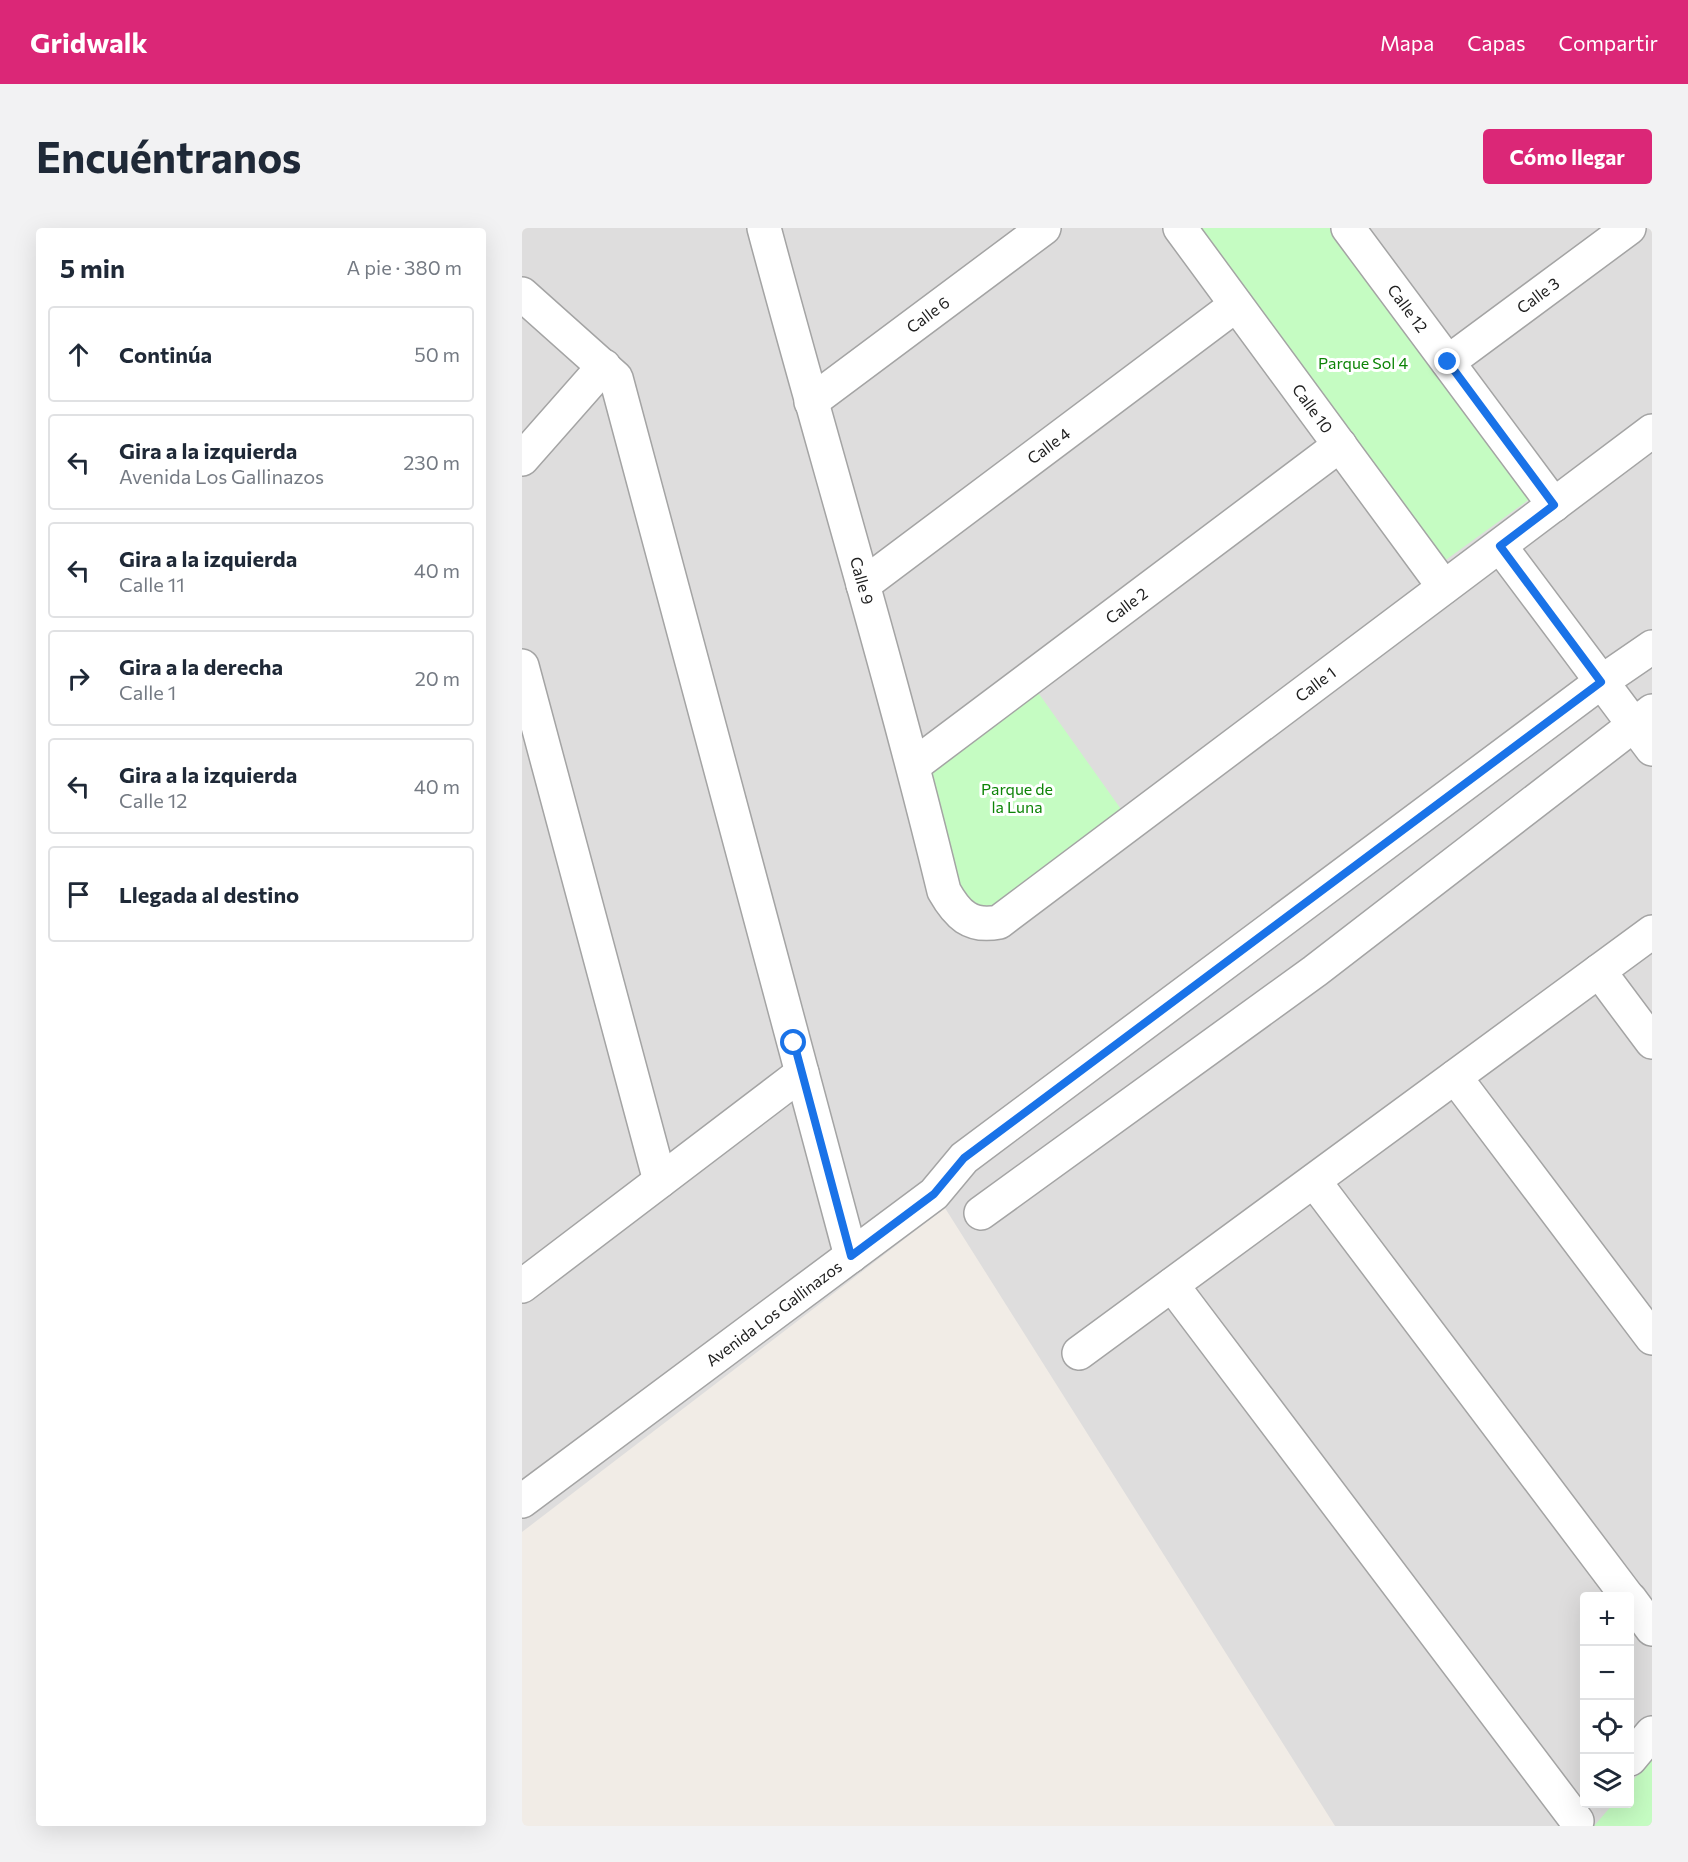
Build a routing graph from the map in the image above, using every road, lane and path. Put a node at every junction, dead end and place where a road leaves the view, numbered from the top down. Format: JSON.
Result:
{"nodes":[{"id":1,"x":764,"y":228,"type":"edge"},
{"id":2,"x":1044,"y":228,"type":"edge"},
{"id":3,"x":1179,"y":228,"type":"edge"},
{"id":4,"x":1348,"y":228,"type":"edge"},
{"id":5,"x":1629,"y":228,"type":"edge"},
{"id":6,"x":522,"y":294,"type":"edge"},
{"id":7,"x":1236,"y":305,"type":"junction"},
{"id":8,"x":1448,"y":362,"type":"junction"},
{"id":9,"x":604,"y":366,"type":"junction"},
{"id":10,"x":811,"y":402,"type":"junction"},
{"id":11,"x":1652,"y":431,"type":"edge"},
{"id":12,"x":1340,"y":446,"type":"junction"},
{"id":13,"x":522,"y":459,"type":"edge"},
{"id":14,"x":1554,"y":505,"type":"junction"},
{"id":15,"x":1500,"y":546,"type":"junction"},
{"id":16,"x":862,"y":585,"type":"junction"},
{"id":17,"x":1444,"y":587,"type":"junction"},
{"id":18,"x":1652,"y":647,"type":"edge"},
{"id":19,"x":522,"y":666,"type":"edge"},
{"id":20,"x":1601,"y":682,"type":"junction"},
{"id":21,"x":1646,"y":728,"type":"edge"},
{"id":22,"x":913,"y":766,"type":"junction"},
{"id":23,"x":975,"y":922,"type":"joint"},
{"id":24,"x":1652,"y":932,"type":"edge"},
{"id":25,"x":1599,"y":971,"type":"junction"},
{"id":26,"x":1652,"y":1041,"type":"edge"},
{"id":27,"x":802,"y":1073,"type":"junction"},
{"id":28,"x":1455,"y":1077,"type":"junction"},
{"id":29,"x":660,"y":1181,"type":"junction"},
{"id":30,"x":1314,"y":1181,"type":"junction"},
{"id":31,"x":981,"y":1213,"type":"dead end"},
{"id":32,"x":851,"y":1256,"type":"junction"},
{"id":33,"x":522,"y":1286,"type":"edge"},
{"id":34,"x":1172,"y":1286,"type":"junction"},
{"id":35,"x":1652,"y":1338,"type":"edge"},
{"id":36,"x":1079,"y":1353,"type":"dead end"},
{"id":37,"x":522,"y":1501,"type":"edge"},
{"id":38,"x":1623,"y":1592,"type":"edge"},
{"id":39,"x":1634,"y":1606,"type":"edge"},
{"id":40,"x":1652,"y":1629,"type":"edge"},
{"id":41,"x":1652,"y":1733,"type":"edge"},
{"id":42,"x":1633,"y":1754,"type":"edge"},
{"id":43,"x":1580,"y":1817,"type":"edge"}],
"edges":[{"from":1,"to":10,"type":"street","name":"Calle 9"},
{"from":2,"to":10,"type":"street","name":"Calle 6"},
{"from":3,"to":7,"type":"street","name":"Calle 10"},
{"from":4,"to":8,"type":"street","name":"Calle 12"},
{"from":5,"to":8,"type":"street","name":"Calle 3"},
{"from":6,"to":9,"type":"street"},
{"from":7,"to":12,"type":"street","name":"Calle 10"},
{"from":7,"to":16,"type":"street","name":"Calle 4"},
{"from":8,"to":14,"type":"street","name":"Calle 12"},
{"from":9,"to":13,"type":"street"},
{"from":9,"to":27,"type":"street"},
{"from":10,"to":16,"type":"street","name":"Calle 9"},
{"from":11,"to":14,"type":"street","name":"Calle 1"},
{"from":12,"to":17,"type":"street","name":"Calle 10"},
{"from":12,"to":22,"type":"street","name":"Calle 2"},
{"from":14,"to":15,"type":"street","name":"Calle 1"},
{"from":15,"to":17,"type":"street","name":"Calle 1"},
{"from":15,"to":20,"type":"street"},
{"from":16,"to":22,"type":"street","name":"Calle 9"},
{"from":17,"to":23,"type":"street","name":"Calle 1"},
{"from":18,"to":20,"type":"street","name":"Avenida Los Gallinazos"},
{"from":19,"to":29,"type":"street"},
{"from":20,"to":21,"type":"street"},
{"from":20,"to":32,"type":"street","name":"Avenida Los Gallinazos"},
{"from":21,"to":31,"type":"street"},
{"from":22,"to":23,"type":"street","name":"Calle 9"},
{"from":24,"to":25,"type":"street"},
{"from":25,"to":26,"type":"street"},
{"from":25,"to":28,"type":"street"},
{"from":27,"to":29,"type":"street"},
{"from":27,"to":32,"type":"street"},
{"from":28,"to":30,"type":"street"},
{"from":28,"to":35,"type":"street"},
{"from":29,"to":33,"type":"street"},
{"from":30,"to":34,"type":"street"},
{"from":30,"to":38,"type":"street"},
{"from":32,"to":37,"type":"street","name":"Avenida Los Gallinazos"},
{"from":34,"to":36,"type":"street"},
{"from":34,"to":43,"type":"street"},
{"from":39,"to":40,"type":"street"},
{"from":41,"to":42,"type":"street"}]}
